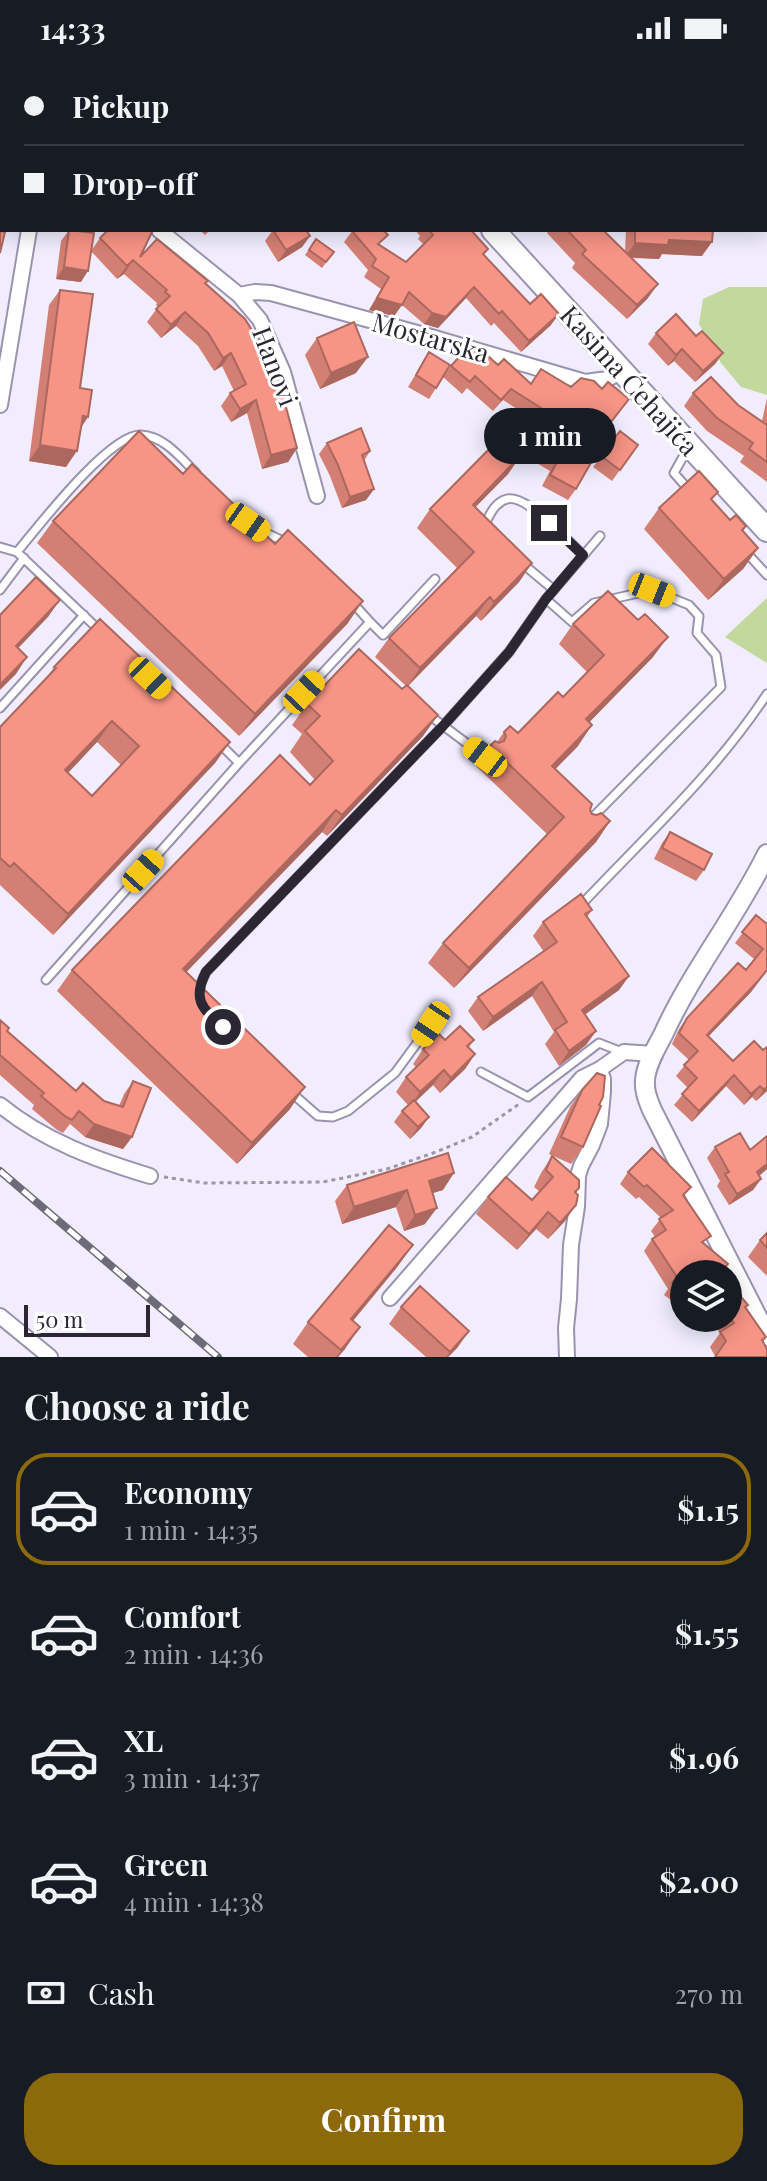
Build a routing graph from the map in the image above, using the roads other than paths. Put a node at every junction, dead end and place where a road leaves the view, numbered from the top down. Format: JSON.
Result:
{"nodes":[{"id":1,"x":29,"y":232,"type":"edge"},
{"id":2,"x":161,"y":232,"type":"edge"},
{"id":3,"x":495,"y":232,"type":"edge"},
{"id":4,"x":239,"y":295,"type":"junction"},
{"id":5,"x":620,"y":371,"type":"junction"},
{"id":6,"x":0,"y":405,"type":"edge"},
{"id":7,"x":689,"y":446,"type":"junction"},
{"id":8,"x":206,"y":483,"type":"edge"},
{"id":9,"x":694,"y":495,"type":"edge"},
{"id":10,"x":317,"y":496,"type":"dead end"},
{"id":11,"x":252,"y":525,"type":"edge"},
{"id":12,"x":767,"y":530,"type":"edge"},
{"id":13,"x":490,"y":532,"type":"edge"},
{"id":14,"x":600,"y":536,"type":"dead end"},
{"id":15,"x":736,"y":541,"type":"edge"},
{"id":16,"x":0,"y":547,"type":"edge"},
{"id":17,"x":296,"y":547,"type":"edge"},
{"id":18,"x":17,"y":552,"type":"junction"},
{"id":19,"x":583,"y":555,"type":"junction"},
{"id":20,"x":24,"y":558,"type":"junction"},
{"id":21,"x":519,"y":560,"type":"edge"},
{"id":22,"x":767,"y":575,"type":"edge"},
{"id":23,"x":435,"y":579,"type":"dead end"},
{"id":24,"x":0,"y":590,"type":"edge"},
{"id":25,"x":554,"y":590,"type":"junction"},
{"id":26,"x":349,"y":599,"type":"edge"},
{"id":27,"x":546,"y":599,"type":"junction"},
{"id":28,"x":84,"y":615,"type":"junction"},
{"id":29,"x":370,"y":622,"type":"junction"},
{"id":30,"x":106,"y":636,"type":"edge"},
{"id":31,"x":347,"y":645,"type":"junction"},
{"id":32,"x":359,"y":656,"type":"edge"},
{"id":33,"x":767,"y":694,"type":"edge"},
{"id":34,"x":419,"y":706,"type":"edge"},
{"id":35,"x":0,"y":708,"type":"edge"},
{"id":36,"x":443,"y":726,"type":"junction"},
{"id":37,"x":217,"y":742,"type":"edge"},
{"id":38,"x":485,"y":757,"type":"dead end"},
{"id":39,"x":239,"y":763,"type":"junction"},
{"id":40,"x":582,"y":829,"type":"edge"},
{"id":41,"x":767,"y":854,"type":"edge"},
{"id":42,"x":579,"y":907,"type":"edge"},
{"id":43,"x":46,"y":980,"type":"dead end"},
{"id":44,"x":199,"y":999,"type":"edge"},
{"id":45,"x":431,"y":1024,"type":"dead end"},
{"id":46,"x":624,"y":1052,"type":"junction"},
{"id":47,"x":654,"y":1054,"type":"junction"},
{"id":48,"x":600,"y":1069,"type":"junction"},
{"id":49,"x":481,"y":1072,"type":"dead end"},
{"id":50,"x":282,"y":1084,"type":"edge"},
{"id":51,"x":0,"y":1105,"type":"edge"},
{"id":52,"x":150,"y":1176,"type":"road end"},
{"id":53,"x":390,"y":1298,"type":"dead end"},
{"id":54,"x":0,"y":1316,"type":"edge"},
{"id":55,"x":765,"y":1322,"type":"edge"},
{"id":56,"x":50,"y":1357,"type":"edge"},
{"id":57,"x":567,"y":1357,"type":"edge"}],
"edges":[{"from":1,"to":6,"type":"street"},
{"from":2,"to":4,"type":"street","name":"Hanovi"},
{"from":3,"to":5,"type":"main road","name":"Kasima Ćehajića"},
{"from":4,"to":5,"type":"street","name":"Mostarska"},
{"from":4,"to":10,"type":"street","name":"Hanovi"},
{"from":5,"to":7,"type":"main road","name":"Kasima Ćehajića"},
{"from":7,"to":9,"type":"lane"},
{"from":7,"to":12,"type":"main road","name":"Kasima Ćehajića"},
{"from":8,"to":18,"type":"lane"},
{"from":11,"to":17,"type":"lane"},
{"from":13,"to":19,"type":"lane"},
{"from":14,"to":19,"type":"lane"},
{"from":15,"to":22,"type":"lane"},
{"from":16,"to":18,"type":"lane"},
{"from":18,"to":20,"type":"lane"},
{"from":19,"to":25,"type":"lane"},
{"from":20,"to":24,"type":"lane"},
{"from":20,"to":28,"type":"lane"},
{"from":21,"to":25,"type":"lane"},
{"from":23,"to":29,"type":"lane"},
{"from":25,"to":27,"type":"lane"},
{"from":26,"to":29,"type":"lane"},
{"from":27,"to":36,"type":"lane"},
{"from":27,"to":40,"type":"lane"},
{"from":28,"to":30,"type":"lane"},
{"from":28,"to":35,"type":"lane"},
{"from":29,"to":31,"type":"lane"},
{"from":31,"to":32,"type":"lane"},
{"from":31,"to":39,"type":"lane"},
{"from":33,"to":42,"type":"lane"},
{"from":34,"to":36,"type":"lane"},
{"from":36,"to":38,"type":"lane"},
{"from":36,"to":44,"type":"lane"},
{"from":37,"to":39,"type":"lane"},
{"from":39,"to":43,"type":"lane"},
{"from":41,"to":47,"type":"street"},
{"from":45,"to":50,"type":"lane"},
{"from":46,"to":47,"type":"street"},
{"from":46,"to":48,"type":"street"},
{"from":46,"to":49,"type":"lane"},
{"from":47,"to":55,"type":"street"},
{"from":48,"to":53,"type":"street"},
{"from":48,"to":57,"type":"street"},
{"from":51,"to":52,"type":"street"},
{"from":54,"to":56,"type":"street"}]}
